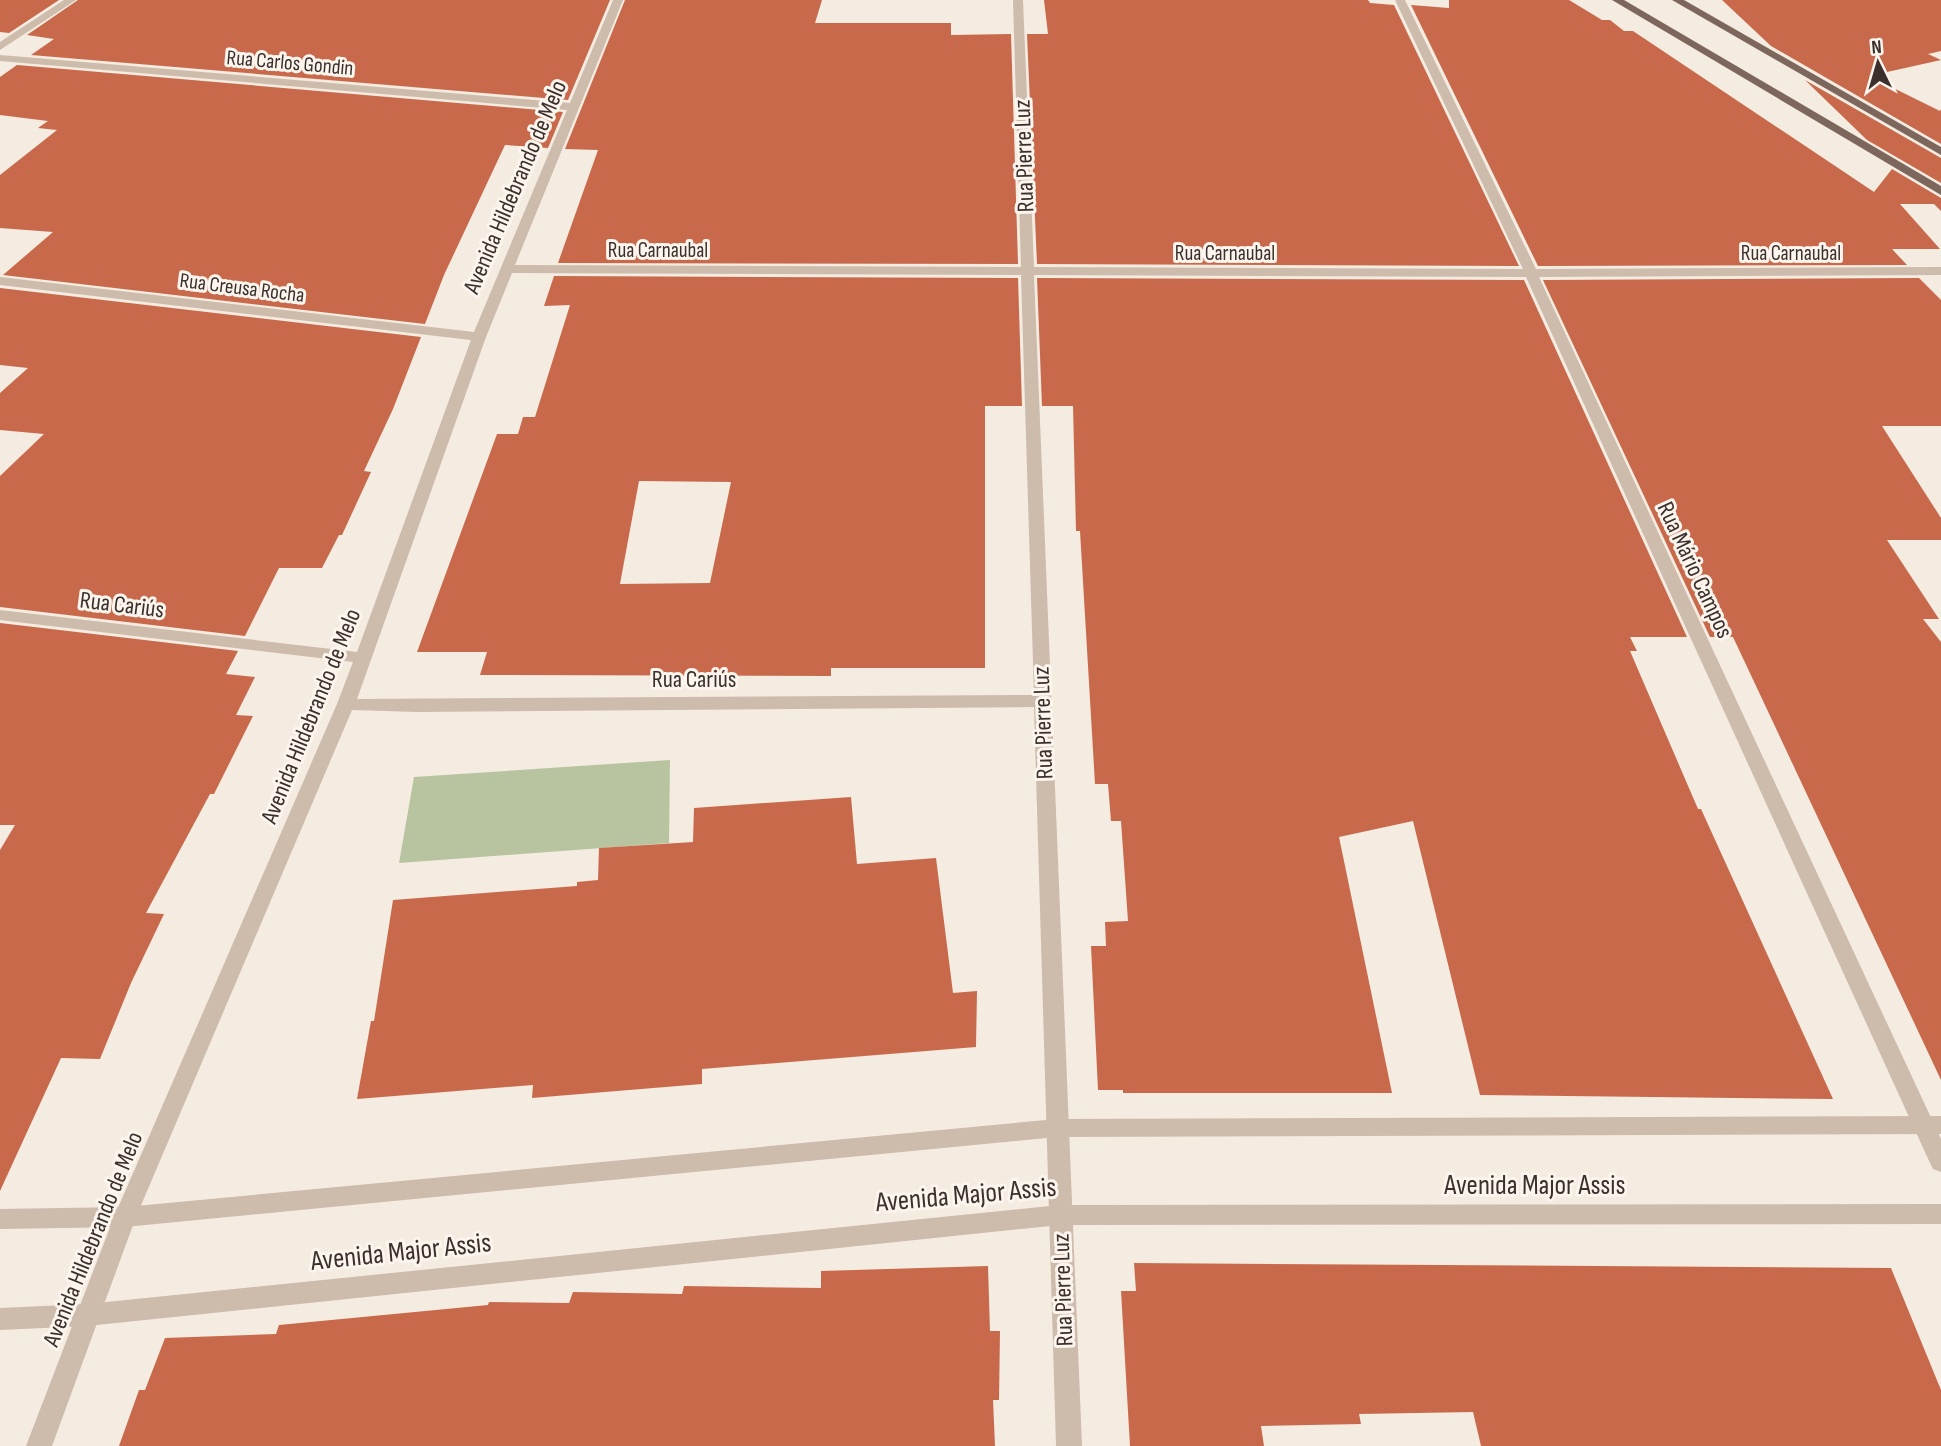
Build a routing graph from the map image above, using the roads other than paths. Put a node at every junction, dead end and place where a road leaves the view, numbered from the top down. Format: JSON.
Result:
{"nodes":[{"id":1,"x":71,"y":0,"type":"edge"},
{"id":2,"x":618,"y":0,"type":"edge"},
{"id":3,"x":1018,"y":0,"type":"edge"},
{"id":4,"x":1401,"y":0,"type":"edge"},
{"id":5,"x":1617,"y":0,"type":"edge"},
{"id":6,"x":1677,"y":0,"type":"edge"},
{"id":7,"x":0,"y":47,"type":"edge"},
{"id":8,"x":0,"y":58,"type":"edge"},
{"id":9,"x":576,"y":107,"type":"junction"},
{"id":10,"x":1941,"y":152,"type":"edge"},
{"id":11,"x":1941,"y":191,"type":"edge"},
{"id":12,"x":508,"y":269,"type":"junction"},
{"id":13,"x":1028,"y":271,"type":"junction"},
{"id":14,"x":1941,"y":271,"type":"edge"},
{"id":15,"x":1531,"y":273,"type":"junction"},
{"id":16,"x":0,"y":281,"type":"edge"},
{"id":17,"x":479,"y":337,"type":"junction"},
{"id":18,"x":0,"y":615,"type":"edge"},
{"id":19,"x":364,"y":658,"type":"junction"},
{"id":20,"x":1042,"y":701,"type":"junction"},
{"id":21,"x":346,"y":704,"type":"junction"},
{"id":22,"x":1933,"y":1125,"type":"edge"},
{"id":23,"x":1057,"y":1128,"type":"junction"},
{"id":24,"x":1941,"y":1163,"type":"edge"},
{"id":25,"x":1941,"y":1214,"type":"edge"},
{"id":26,"x":1060,"y":1215,"type":"junction"},
{"id":27,"x":125,"y":1217,"type":"junction"},
{"id":28,"x":0,"y":1219,"type":"edge"},
{"id":29,"x":87,"y":1315,"type":"junction"},
{"id":30,"x":0,"y":1319,"type":"edge"},
{"id":31,"x":39,"y":1446,"type":"edge"},
{"id":32,"x":1069,"y":1446,"type":"edge"}],
"edges":[{"from":1,"to":7,"type":"street"},
{"from":2,"to":9,"type":"street","name":"Avenida Hildebrando de Melo"},
{"from":3,"to":13,"type":"street","name":"Rua Pierre Luz"},
{"from":4,"to":15,"type":"street","name":"Rua Mário Campos"},
{"from":5,"to":11,"type":"main road"},
{"from":6,"to":10,"type":"main road"},
{"from":8,"to":9,"type":"street","name":"Rua Carlos Gondin"},
{"from":9,"to":12,"type":"street","name":"Avenida Hildebrando de Melo"},
{"from":12,"to":13,"type":"street","name":"Rua Carnaubal"},
{"from":12,"to":17,"type":"street","name":"Avenida Hildebrando de Melo"},
{"from":13,"to":15,"type":"street","name":"Rua Carnaubal"},
{"from":13,"to":20,"type":"street","name":"Rua Pierre Luz"},
{"from":14,"to":15,"type":"street","name":"Rua Carnaubal"},
{"from":15,"to":22,"type":"street","name":"Rua Mário Campos"},
{"from":16,"to":17,"type":"street","name":"Rua Creusa Rocha"},
{"from":17,"to":19,"type":"street","name":"Avenida Hildebrando de Melo"},
{"from":18,"to":19,"type":"street","name":"Rua Cariús"},
{"from":19,"to":21,"type":"street","name":"Avenida Hildebrando de Melo"},
{"from":20,"to":21,"type":"street","name":"Rua Cariús"},
{"from":20,"to":23,"type":"street","name":"Rua Pierre Luz"},
{"from":21,"to":27,"type":"street","name":"Avenida Hildebrando de Melo"},
{"from":22,"to":23,"type":"street"},
{"from":22,"to":24,"type":"street","name":"Rua Mário Campos"},
{"from":23,"to":26,"type":"street","name":"Rua Pierre Luz"},
{"from":23,"to":27,"type":"street"},
{"from":25,"to":26,"type":"street","name":"Avenida Major Assis"},
{"from":26,"to":29,"type":"street","name":"Avenida Major Assis"},
{"from":26,"to":32,"type":"street","name":"Rua Pierre Luz"},
{"from":27,"to":28,"type":"street"},
{"from":27,"to":29,"type":"street","name":"Avenida Hildebrando de Melo"},
{"from":29,"to":30,"type":"street","name":"Avenida Major Assis"},
{"from":29,"to":31,"type":"street","name":"Avenida Hildebrando de Melo"}]}
